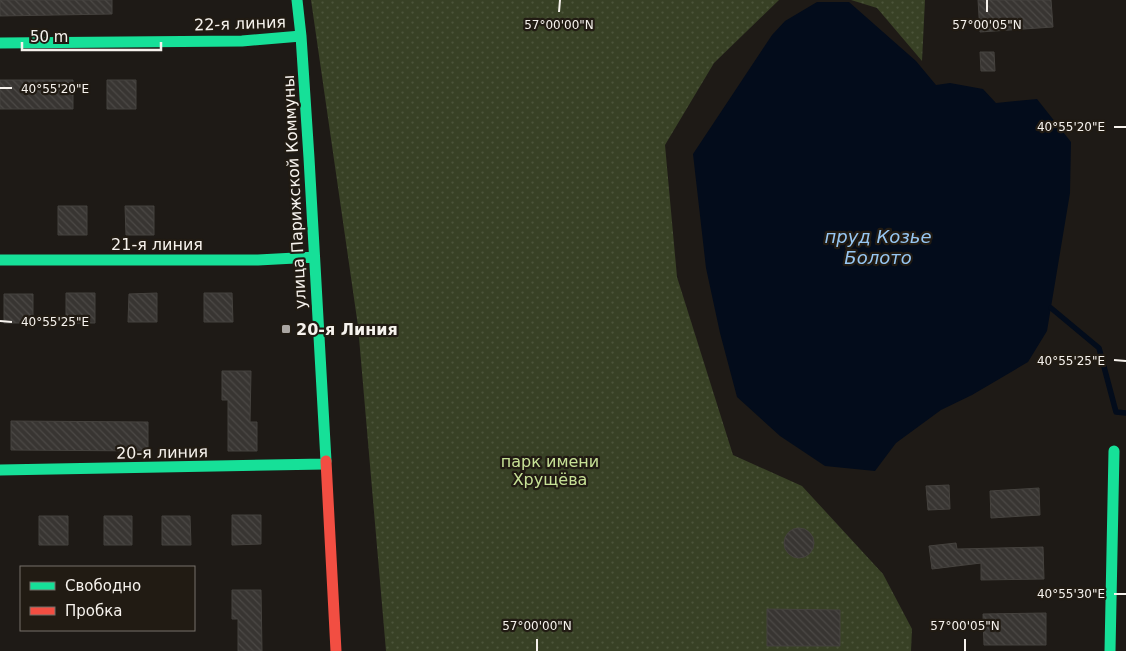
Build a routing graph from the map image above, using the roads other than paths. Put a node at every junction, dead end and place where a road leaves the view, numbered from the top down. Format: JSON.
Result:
{"nodes":[{"id":1,"x":297,"y":0,"type":"edge"},
{"id":2,"x":301,"y":36,"type":"junction"},
{"id":3,"x":0,"y":43,"type":"edge"},
{"id":4,"x":314,"y":257,"type":"junction"},
{"id":5,"x":0,"y":260,"type":"edge"},
{"id":6,"x":1114,"y":451,"type":"dead end"},
{"id":7,"x":325,"y":464,"type":"junction"},
{"id":8,"x":0,"y":470,"type":"edge"},
{"id":9,"x":336,"y":651,"type":"edge"},
{"id":10,"x":1110,"y":651,"type":"edge"}],
"edges":[{"from":1,"to":2,"type":"street","name":"улица Парижской Коммуны"},
{"from":2,"to":3,"type":"street","name":"22-я линия"},
{"from":2,"to":4,"type":"street","name":"улица Парижской Коммуны"},
{"from":4,"to":5,"type":"street","name":"21-я линия"},
{"from":4,"to":7,"type":"street","name":"улица Парижской Коммуны"},
{"from":6,"to":10,"type":"street"},
{"from":7,"to":8,"type":"street","name":"20-я линия"},
{"from":7,"to":9,"type":"street","name":"улица Парижской Коммуны"}]}
